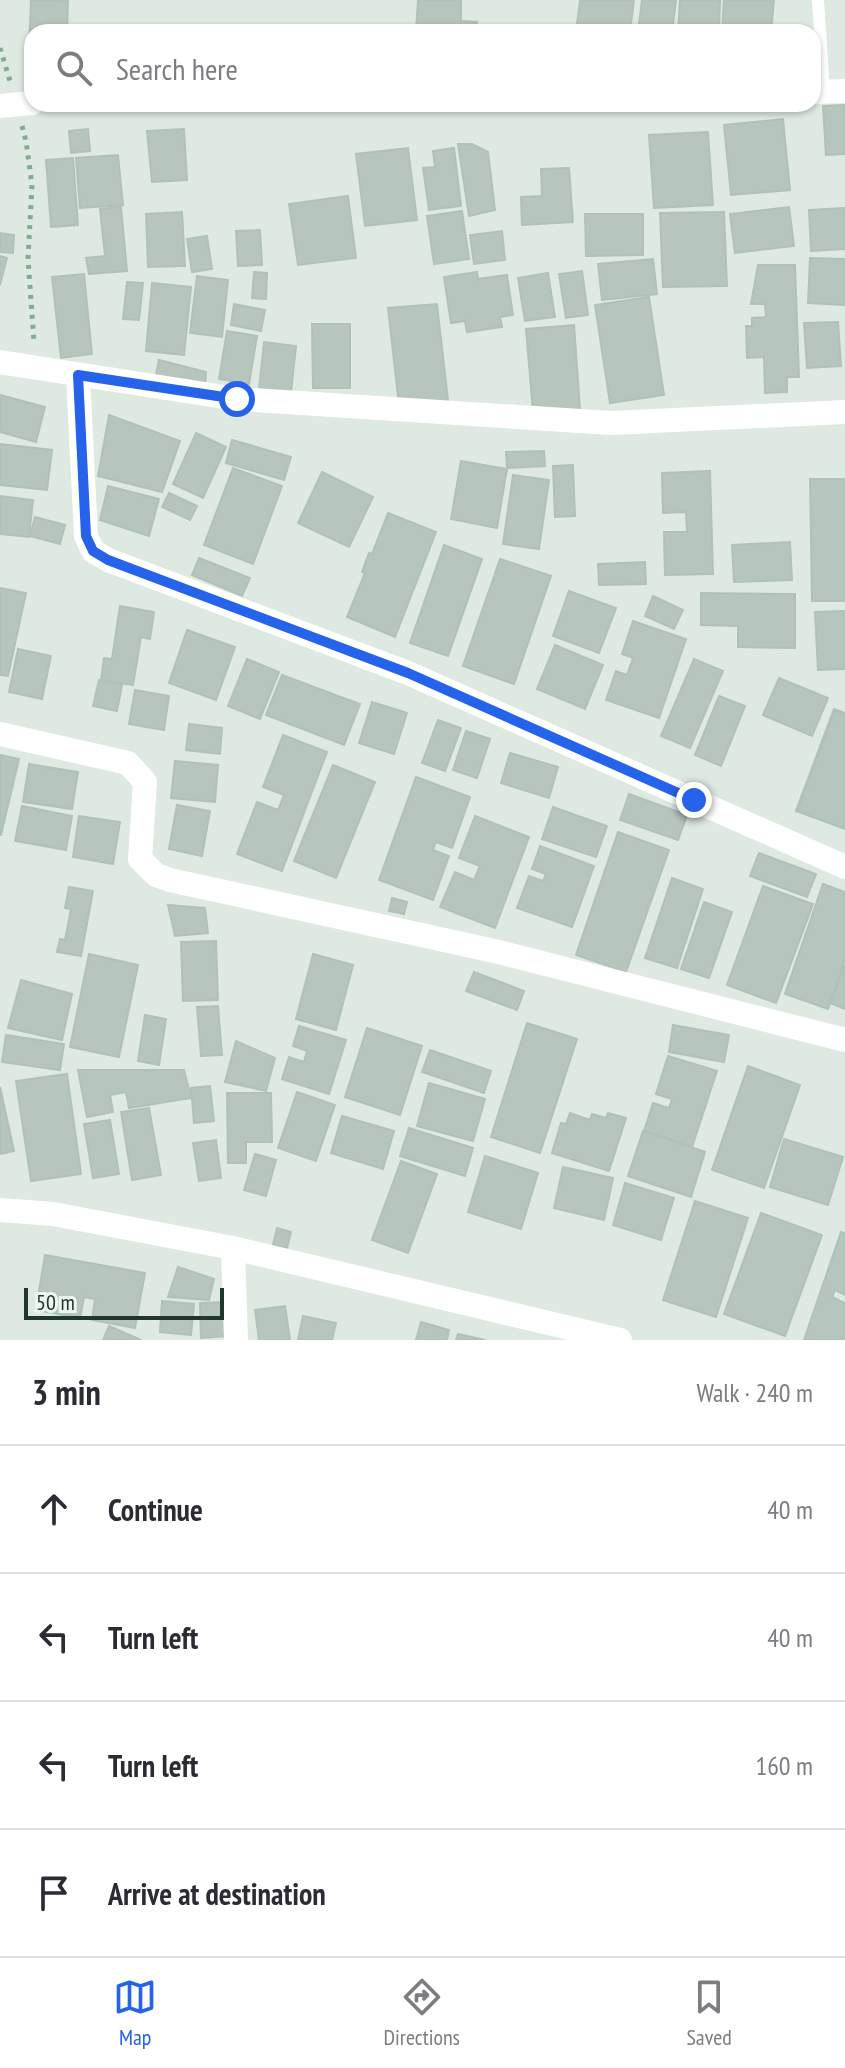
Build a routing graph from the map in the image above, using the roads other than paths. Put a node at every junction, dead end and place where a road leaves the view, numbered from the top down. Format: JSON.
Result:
{"nodes":[{"id":1,"x":818,"y":0,"type":"edge"},
{"id":2,"x":820,"y":24,"type":"edge"},
{"id":3,"x":821,"y":31,"type":"edge"},
{"id":4,"x":827,"y":92,"type":"edge"},
{"id":5,"x":0,"y":362,"type":"edge"},
{"id":6,"x":78,"y":375,"type":"junction"},
{"id":7,"x":845,"y":412,"type":"edge"},
{"id":8,"x":0,"y":734,"type":"edge"},
{"id":9,"x":845,"y":867,"type":"edge"},
{"id":10,"x":845,"y":1040,"type":"edge"},
{"id":11,"x":2,"y":1218,"type":"edge"},
{"id":12,"x":233,"y":1248,"type":"junction"},
{"id":13,"x":236,"y":1340,"type":"edge"},
{"id":14,"x":620,"y":1340,"type":"edge"}],
"edges":[{"from":1,"to":2,"type":"lane"},
{"from":3,"to":4,"type":"lane"},
{"from":5,"to":6,"type":"street"},
{"from":6,"to":7,"type":"street"},
{"from":6,"to":9,"type":"street"},
{"from":8,"to":10,"type":"street"},
{"from":11,"to":12,"type":"street"},
{"from":12,"to":13,"type":"street"},
{"from":12,"to":14,"type":"street"}]}
